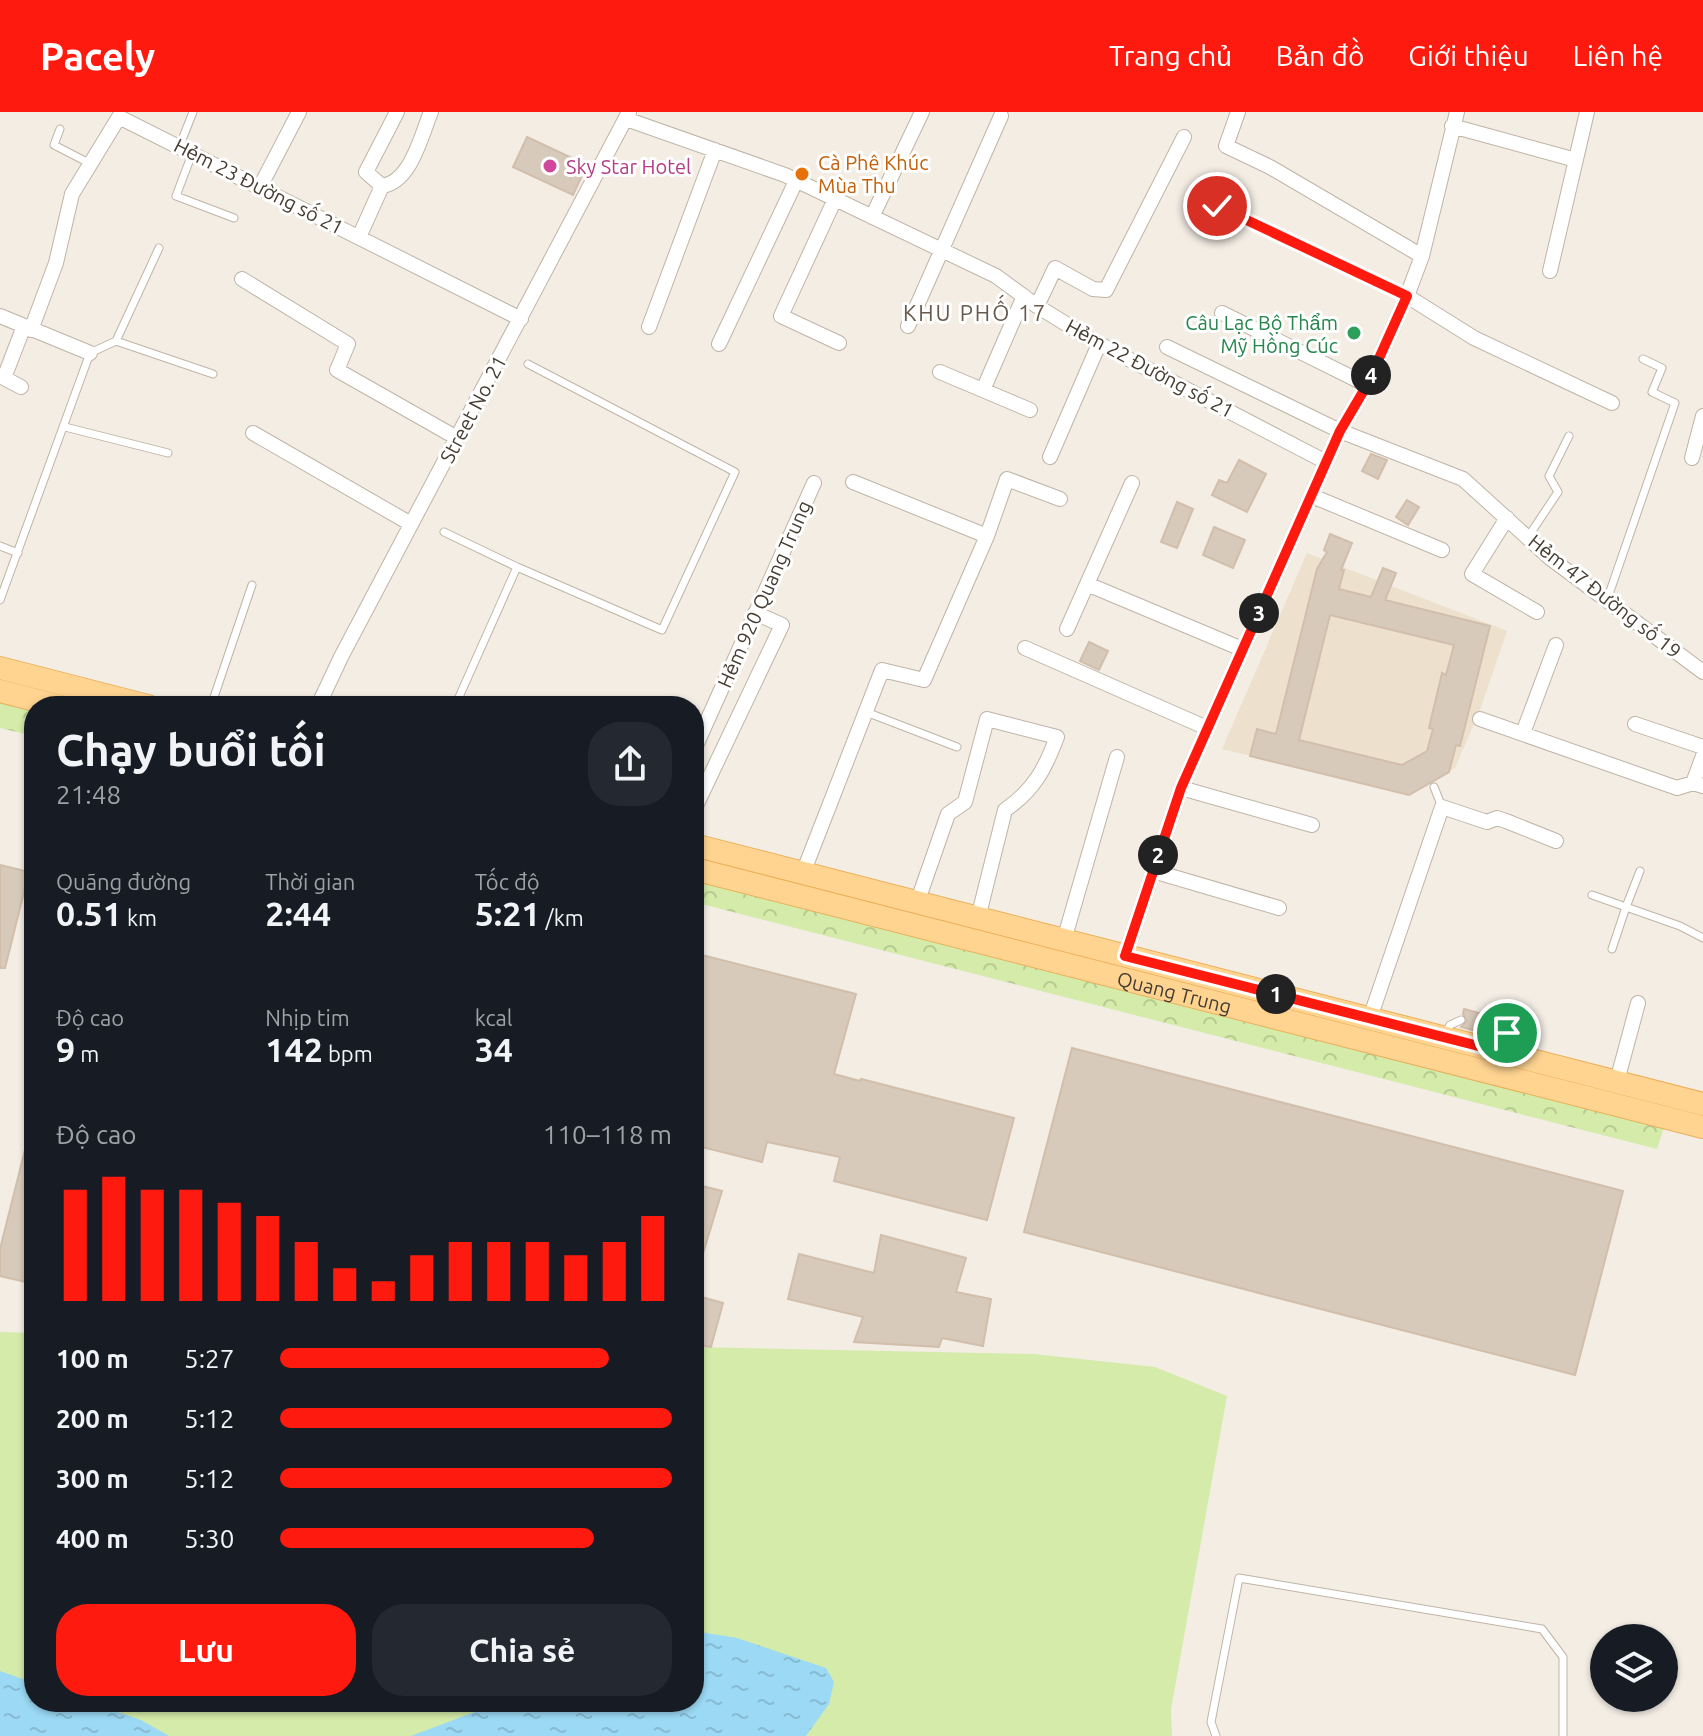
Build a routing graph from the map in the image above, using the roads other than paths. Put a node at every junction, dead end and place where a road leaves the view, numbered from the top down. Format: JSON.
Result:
{"nodes":[{"id":1,"x":193,"y":112,"type":"edge"},
{"id":2,"x":299,"y":112,"type":"edge"},
{"id":3,"x":397,"y":112,"type":"edge"},
{"id":4,"x":431,"y":112,"type":"edge"},
{"id":5,"x":922,"y":112,"type":"edge"},
{"id":6,"x":1238,"y":112,"type":"edge"},
{"id":7,"x":1587,"y":112,"type":"edge"},
{"id":8,"x":115,"y":114,"type":"edge"},
{"id":9,"x":628,"y":115,"type":"edge"},
{"id":10,"x":1001,"y":116,"type":"dead end"},
{"id":11,"x":1454,"y":119,"type":"edge"},
{"id":12,"x":60,"y":129,"type":"dead end"},
{"id":13,"x":1184,"y":137,"type":"dead end"},
{"id":14,"x":186,"y":148,"type":"junction"},
{"id":15,"x":715,"y":150,"type":"junction"},
{"id":16,"x":1576,"y":160,"type":"junction"},
{"id":17,"x":89,"y":163,"type":"junction"},
{"id":18,"x":796,"y":181,"type":"junction"},
{"id":19,"x":382,"y":186,"type":"junction"},
{"id":20,"x":260,"y":187,"type":"junction"},
{"id":21,"x":835,"y":199,"type":"junction"},
{"id":22,"x":1217,"y":206,"type":"dead end"},
{"id":23,"x":872,"y":217,"type":"junction"},
{"id":24,"x":234,"y":218,"type":"dead end"},
{"id":25,"x":359,"y":237,"type":"junction"},
{"id":26,"x":159,"y":248,"type":"dead end"},
{"id":27,"x":942,"y":250,"type":"junction"},
{"id":28,"x":1422,"y":256,"type":"junction"},
{"id":29,"x":1550,"y":271,"type":"dead end"},
{"id":30,"x":242,"y":279,"type":"dead end"},
{"id":31,"x":1024,"y":296,"type":"junction"},
{"id":32,"x":1407,"y":296,"type":"junction"},
{"id":33,"x":1037,"y":306,"type":"junction"},
{"id":34,"x":1222,"y":313,"type":"dead end"},
{"id":35,"x":0,"y":316,"type":"edge"},
{"id":36,"x":521,"y":319,"type":"junction"},
{"id":37,"x":908,"y":326,"type":"dead end"},
{"id":38,"x":649,"y":327,"type":"dead end"},
{"id":39,"x":27,"y":328,"type":"junction"},
{"id":40,"x":116,"y":341,"type":"junction"},
{"id":41,"x":839,"y":343,"type":"dead end"},
{"id":42,"x":719,"y":344,"type":"dead end"},
{"id":43,"x":1099,"y":344,"type":"junction"},
{"id":44,"x":1167,"y":347,"type":"dead end"},
{"id":45,"x":90,"y":353,"type":"junction"},
{"id":46,"x":1643,"y":359,"type":"dead end"},
{"id":47,"x":528,"y":364,"type":"dead end"},
{"id":48,"x":940,"y":372,"type":"dead end"},
{"id":49,"x":213,"y":374,"type":"dead end"},
{"id":50,"x":1367,"y":385,"type":"junction"},
{"id":51,"x":21,"y":387,"type":"dead end"},
{"id":52,"x":983,"y":390,"type":"junction"},
{"id":53,"x":1612,"y":403,"type":"dead end"},
{"id":54,"x":1030,"y":410,"type":"dead end"},
{"id":55,"x":1702,"y":422,"type":"edge"},
{"id":56,"x":65,"y":427,"type":"junction"},
{"id":57,"x":1340,"y":431,"type":"junction"},
{"id":58,"x":253,"y":433,"type":"dead end"},
{"id":59,"x":1569,"y":436,"type":"dead end"},
{"id":60,"x":457,"y":438,"type":"junction"},
{"id":61,"x":168,"y":453,"type":"dead end"},
{"id":62,"x":1050,"y":457,"type":"dead end"},
{"id":63,"x":1692,"y":458,"type":"dead end"},
{"id":64,"x":1326,"y":462,"type":"junction"},
{"id":65,"x":853,"y":482,"type":"dead end"},
{"id":66,"x":814,"y":483,"type":"dead end"},
{"id":67,"x":1132,"y":483,"type":"dead end"},
{"id":68,"x":1312,"y":496,"type":"junction"},
{"id":69,"x":1060,"y":499,"type":"dead end"},
{"id":70,"x":1507,"y":518,"type":"junction"},
{"id":71,"x":411,"y":524,"type":"junction"},
{"id":72,"x":444,"y":532,"type":"dead end"},
{"id":73,"x":987,"y":536,"type":"junction"},
{"id":74,"x":1528,"y":537,"type":"junction"},
{"id":75,"x":0,"y":546,"type":"edge"},
{"id":76,"x":1442,"y":550,"type":"dead end"},
{"id":77,"x":18,"y":553,"type":"junction"},
{"id":78,"x":517,"y":567,"type":"junction"},
{"id":79,"x":1087,"y":584,"type":"junction"},
{"id":80,"x":252,"y":585,"type":"dead end"},
{"id":81,"x":0,"y":600,"type":"edge"},
{"id":82,"x":1607,"y":600,"type":"junction"},
{"id":83,"x":1537,"y":612,"type":"dead end"},
{"id":84,"x":755,"y":613,"type":"junction"},
{"id":85,"x":1067,"y":629,"type":"dead end"},
{"id":86,"x":1556,"y":645,"type":"dead end"},
{"id":87,"x":1025,"y":648,"type":"dead end"},
{"id":88,"x":1242,"y":649,"type":"junction"},
{"id":89,"x":0,"y":668,"type":"edge"},
{"id":90,"x":1703,"y":672,"type":"edge"},
{"id":91,"x":0,"y":691,"type":"edge"},
{"id":92,"x":88,"y":696,"type":"edge"},
{"id":93,"x":214,"y":696,"type":"edge"},
{"id":94,"x":323,"y":696,"type":"edge"},
{"id":95,"x":459,"y":696,"type":"edge"},
{"id":96,"x":24,"y":697,"type":"edge"},
{"id":97,"x":866,"y":712,"type":"junction"},
{"id":98,"x":1480,"y":719,"type":"dead end"},
{"id":99,"x":1635,"y":724,"type":"dead end"},
{"id":100,"x":704,"y":728,"type":"edge"},
{"id":101,"x":1207,"y":728,"type":"junction"},
{"id":102,"x":1523,"y":733,"type":"junction"},
{"id":103,"x":957,"y":747,"type":"dead end"},
{"id":104,"x":1703,"y":747,"type":"edge"},
{"id":105,"x":1703,"y":756,"type":"edge"},
{"id":106,"x":1117,"y":757,"type":"dead end"},
{"id":107,"x":1698,"y":784,"type":"edge"},
{"id":108,"x":1434,"y":787,"type":"dead end"},
{"id":109,"x":1181,"y":788,"type":"junction"},
{"id":110,"x":704,"y":789,"type":"edge"},
{"id":111,"x":1442,"y":807,"type":"junction"},
{"id":112,"x":1312,"y":825,"type":"dead end"},
{"id":113,"x":1556,"y":841,"type":"dead end"},
{"id":114,"x":704,"y":848,"type":"edge"},
{"id":115,"x":1153,"y":871,"type":"junction"},
{"id":116,"x":1640,"y":871,"type":"dead end"},
{"id":117,"x":704,"y":872,"type":"edge"},
{"id":118,"x":803,"y":873,"type":"junction"},
{"id":119,"x":1592,"y":895,"type":"dead end"},
{"id":120,"x":917,"y":903,"type":"junction"},
{"id":121,"x":1626,"y":907,"type":"junction"},
{"id":122,"x":1279,"y":908,"type":"dead end"},
{"id":123,"x":978,"y":918,"type":"junction"},
{"id":124,"x":1703,"y":938,"type":"edge"},
{"id":125,"x":1064,"y":940,"type":"junction"},
{"id":126,"x":1612,"y":949,"type":"dead end"},
{"id":127,"x":1125,"y":956,"type":"junction"},
{"id":128,"x":1638,"y":1003,"type":"dead end"},
{"id":129,"x":1370,"y":1018,"type":"junction"},
{"id":130,"x":1461,"y":1020,"type":"dead end"},
{"id":131,"x":1502,"y":1030,"type":"dead end"},
{"id":132,"x":1443,"y":1037,"type":"junction"},
{"id":133,"x":1510,"y":1054,"type":"junction"},
{"id":134,"x":1617,"y":1081,"type":"junction"},
{"id":135,"x":1702,"y":1101,"type":"edge"},
{"id":136,"x":1699,"y":1126,"type":"edge"},
{"id":137,"x":1216,"y":1736,"type":"edge"},
{"id":138,"x":1563,"y":1736,"type":"edge"}],
"edges":[{"from":1,"to":14,"type":"lane"},
{"from":2,"to":20,"type":"street"},
{"from":3,"to":19,"type":"street"},
{"from":4,"to":19,"type":"street"},
{"from":5,"to":23,"type":"street"},
{"from":6,"to":28,"type":"street"},
{"from":7,"to":16,"type":"street"},
{"from":8,"to":14,"type":"street","name":"Hẻm 23 Đường số 21"},
{"from":8,"to":17,"type":"street","name":"Hẻm 23 Đường số 21"},
{"from":9,"to":15,"type":"street","name":"Hẻm 22 Đường số 21"},
{"from":9,"to":36,"type":"street","name":"Street No. 21"},
{"from":10,"to":27,"type":"street"},
{"from":11,"to":16,"type":"street"},
{"from":11,"to":28,"type":"street"},
{"from":12,"to":17,"type":"lane"},
{"from":13,"to":33,"type":"street"},
{"from":14,"to":20,"type":"street","name":"Hẻm 23 Đường số 21"},
{"from":14,"to":24,"type":"lane"},
{"from":15,"to":18,"type":"street","name":"Hẻm 22 Đường số 21"},
{"from":15,"to":38,"type":"street"},
{"from":16,"to":29,"type":"street"},
{"from":17,"to":39,"type":"street","name":"Hẻm 23 Đường số 21"},
{"from":18,"to":21,"type":"street","name":"Hẻm 22 Đường số 21"},
{"from":18,"to":42,"type":"street"},
{"from":19,"to":25,"type":"street"},
{"from":20,"to":25,"type":"street","name":"Hẻm 23 Đường số 21"},
{"from":21,"to":23,"type":"street","name":"Hẻm 22 Đường số 21"},
{"from":21,"to":41,"type":"street"},
{"from":22,"to":32,"type":"lane"},
{"from":23,"to":27,"type":"street","name":"Hẻm 22 Đường số 21"},
{"from":25,"to":36,"type":"street","name":"Hẻm 23 Đường số 21"},
{"from":26,"to":40,"type":"lane"},
{"from":27,"to":31,"type":"street","name":"Hẻm 22 Đường số 21"},
{"from":27,"to":37,"type":"street"},
{"from":28,"to":32,"type":"street"},
{"from":30,"to":60,"type":"street"},
{"from":31,"to":33,"type":"street","name":"Hẻm 22 Đường số 21"},
{"from":31,"to":52,"type":"street"},
{"from":32,"to":50,"type":"street"},
{"from":32,"to":53,"type":"street"},
{"from":33,"to":43,"type":"street","name":"Hẻm 22 Đường số 21"},
{"from":34,"to":50,"type":"street"},
{"from":35,"to":39,"type":"street"},
{"from":36,"to":60,"type":"street","name":"Street No. 21"},
{"from":39,"to":45,"type":"street"},
{"from":39,"to":51,"type":"street","name":"Hẻm 23 Đường số 21"},
{"from":40,"to":45,"type":"lane"},
{"from":40,"to":49,"type":"lane"},
{"from":43,"to":62,"type":"street"},
{"from":43,"to":64,"type":"street","name":"Hẻm 22 Đường số 21"},
{"from":44,"to":57,"type":"street","name":"Hẻm 47 Đường số 19"},
{"from":45,"to":56,"type":"lane"},
{"from":46,"to":82,"type":"lane"},
{"from":47,"to":78,"type":"lane"},
{"from":48,"to":52,"type":"street"},
{"from":50,"to":57,"type":"street"},
{"from":52,"to":54,"type":"street"},
{"from":55,"to":63,"type":"street"},
{"from":56,"to":61,"type":"lane"},
{"from":56,"to":77,"type":"lane"},
{"from":57,"to":64,"type":"street"},
{"from":57,"to":70,"type":"street","name":"Hẻm 47 Đường số 19"},
{"from":58,"to":71,"type":"street"},
{"from":59,"to":74,"type":"lane"},
{"from":60,"to":71,"type":"street","name":"Street No. 21"},
{"from":64,"to":68,"type":"street"},
{"from":65,"to":73,"type":"street"},
{"from":66,"to":84,"type":"street","name":"Hẻm 920 Quang Trung"},
{"from":67,"to":79,"type":"street"},
{"from":68,"to":76,"type":"street"},
{"from":68,"to":88,"type":"street"},
{"from":69,"to":73,"type":"street"},
{"from":70,"to":74,"type":"street","name":"Hẻm 47 Đường số 19"},
{"from":70,"to":83,"type":"street"},
{"from":71,"to":94,"type":"street","name":"Street No. 21"},
{"from":72,"to":78,"type":"lane"},
{"from":73,"to":97,"type":"street"},
{"from":74,"to":82,"type":"street","name":"Hẻm 47 Đường số 19"},
{"from":75,"to":77,"type":"lane"},
{"from":77,"to":81,"type":"lane"},
{"from":78,"to":95,"type":"lane"},
{"from":79,"to":85,"type":"street"},
{"from":79,"to":88,"type":"street"},
{"from":80,"to":93,"type":"lane"},
{"from":82,"to":90,"type":"street","name":"Hẻm 47 Đường số 19"},
{"from":84,"to":100,"type":"street","name":"Hẻm 920 Quang Trung"},
{"from":84,"to":110,"type":"street"},
{"from":86,"to":102,"type":"street"},
{"from":87,"to":101,"type":"street"},
{"from":88,"to":101,"type":"street"},
{"from":89,"to":92,"type":"main road"},
{"from":91,"to":96,"type":"main road"},
{"from":97,"to":103,"type":"lane"},
{"from":97,"to":118,"type":"street"},
{"from":98,"to":102,"type":"street"},
{"from":99,"to":104,"type":"street"},
{"from":101,"to":109,"type":"street"},
{"from":102,"to":107,"type":"street"},
{"from":105,"to":107,"type":"street"},
{"from":106,"to":125,"type":"street"},
{"from":108,"to":111,"type":"lane"},
{"from":109,"to":112,"type":"street"},
{"from":109,"to":115,"type":"street"},
{"from":111,"to":113,"type":"street"},
{"from":111,"to":129,"type":"street"},
{"from":114,"to":118,"type":"main road","name":"Quang Trung"},
{"from":115,"to":122,"type":"street"},
{"from":115,"to":127,"type":"street"},
{"from":116,"to":121,"type":"lane"},
{"from":117,"to":136,"type":"main road","name":"Quang Trung"},
{"from":118,"to":120,"type":"main road","name":"Quang Trung"},
{"from":119,"to":121,"type":"lane"},
{"from":120,"to":123,"type":"main road","name":"Quang Trung"},
{"from":120,"to":123,"type":"street"},
{"from":121,"to":124,"type":"lane"},
{"from":121,"to":126,"type":"lane"},
{"from":123,"to":125,"type":"main road","name":"Quang Trung"},
{"from":125,"to":127,"type":"main road","name":"Quang Trung"},
{"from":127,"to":129,"type":"main road","name":"Quang Trung"},
{"from":128,"to":134,"type":"street"},
{"from":129,"to":132,"type":"main road","name":"Quang Trung"},
{"from":130,"to":132,"type":"lane"},
{"from":131,"to":133,"type":"lane"},
{"from":132,"to":133,"type":"main road","name":"Quang Trung"},
{"from":133,"to":134,"type":"main road","name":"Quang Trung"},
{"from":134,"to":135,"type":"main road","name":"Quang Trung"},
{"from":135,"to":136,"type":"main road"},
{"from":137,"to":138,"type":"lane"}]}
